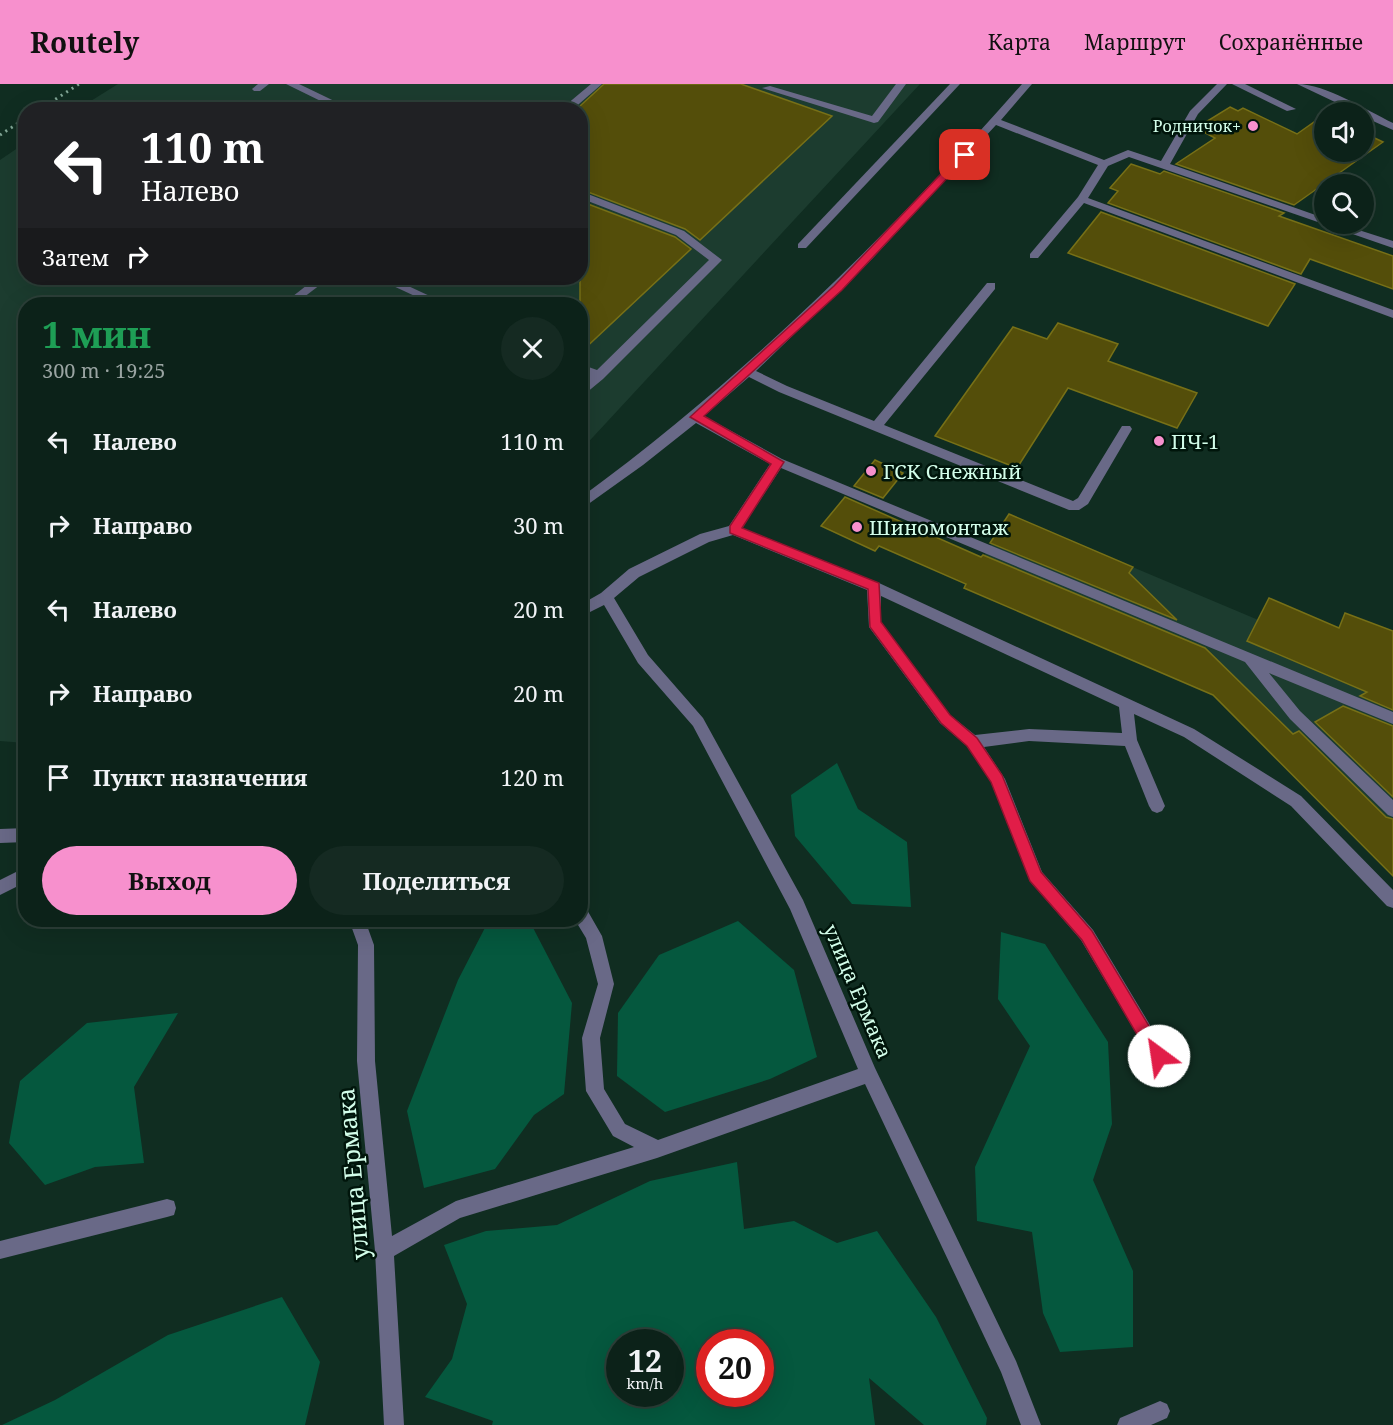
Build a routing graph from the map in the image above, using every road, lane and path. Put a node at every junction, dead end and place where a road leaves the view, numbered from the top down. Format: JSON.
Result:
{"nodes":[{"id":1,"x":291,"y":84,"type":"edge"},
{"id":2,"x":597,"y":84,"type":"edge"},
{"id":3,"x":901,"y":84,"type":"edge"},
{"id":4,"x":955,"y":84,"type":"edge"},
{"id":5,"x":1028,"y":84,"type":"edge"},
{"id":6,"x":1222,"y":84,"type":"edge"},
{"id":7,"x":1238,"y":84,"type":"edge"},
{"id":8,"x":1302,"y":84,"type":"edge"},
{"id":9,"x":767,"y":88,"type":"dead end"},
{"id":10,"x":330,"y":102,"type":"edge"},
{"id":11,"x":575,"y":102,"type":"edge"},
{"id":12,"x":1340,"y":102,"type":"edge"},
{"id":13,"x":1290,"y":109,"type":"dead end"},
{"id":14,"x":1374,"y":118,"type":"edge"},
{"id":15,"x":995,"y":121,"type":"junction"},
{"id":16,"x":1393,"y":127,"type":"edge"},
{"id":17,"x":1104,"y":164,"type":"junction"},
{"id":18,"x":1165,"y":164,"type":"junction"},
{"id":19,"x":588,"y":197,"type":"edge"},
{"id":20,"x":1083,"y":199,"type":"junction"},
{"id":21,"x":1314,"y":217,"type":"edge"},
{"id":22,"x":1361,"y":234,"type":"edge"},
{"id":23,"x":1393,"y":245,"type":"edge"},
{"id":24,"x":802,"y":246,"type":"dead end"},
{"id":25,"x":1034,"y":256,"type":"dead end"},
{"id":26,"x":313,"y":285,"type":"edge"},
{"id":27,"x":398,"y":285,"type":"edge"},
{"id":28,"x":991,"y":286,"type":"dead end"},
{"id":29,"x":297,"y":297,"type":"edge"},
{"id":30,"x":425,"y":297,"type":"edge"},
{"id":31,"x":1393,"y":314,"type":"edge"},
{"id":32,"x":747,"y":371,"type":"junction"},
{"id":33,"x":588,"y":372,"type":"edge"},
{"id":34,"x":598,"y":376,"type":"junction"},
{"id":35,"x":588,"y":386,"type":"edge"},
{"id":36,"x":696,"y":417,"type":"junction"},
{"id":37,"x":877,"y":426,"type":"junction"},
{"id":38,"x":1126,"y":429,"type":"dead end"},
{"id":39,"x":778,"y":462,"type":"junction"},
{"id":40,"x":588,"y":499,"type":"edge"},
{"id":41,"x":734,"y":530,"type":"junction"},
{"id":42,"x":874,"y":587,"type":"junction"},
{"id":43,"x":606,"y":597,"type":"junction"},
{"id":44,"x":588,"y":607,"type":"edge"},
{"id":45,"x":1248,"y":657,"type":"junction"},
{"id":46,"x":1126,"y":704,"type":"junction"},
{"id":47,"x":1393,"y":718,"type":"edge"},
{"id":48,"x":1130,"y":740,"type":"junction"},
{"id":49,"x":972,"y":742,"type":"junction"},
{"id":50,"x":1157,"y":806,"type":"dead end"},
{"id":51,"x":1393,"y":810,"type":"edge"},
{"id":52,"x":18,"y":835,"type":"edge"},
{"id":53,"x":0,"y":836,"type":"edge"},
{"id":54,"x":18,"y":878,"type":"edge"},
{"id":55,"x":0,"y":888,"type":"edge"},
{"id":56,"x":1393,"y":901,"type":"edge"},
{"id":57,"x":588,"y":926,"type":"edge"},
{"id":58,"x":360,"y":927,"type":"edge"},
{"id":59,"x":869,"y":1074,"type":"junction"},
{"id":60,"x":1171,"y":1076,"type":"dead end"},
{"id":61,"x":657,"y":1149,"type":"junction"},
{"id":62,"x":167,"y":1208,"type":"dead end"},
{"id":63,"x":0,"y":1250,"type":"edge"},
{"id":64,"x":384,"y":1251,"type":"junction"},
{"id":65,"x":1160,"y":1411,"type":"dead end"},
{"id":66,"x":394,"y":1425,"type":"edge"},
{"id":67,"x":1031,"y":1425,"type":"edge"},
{"id":68,"x":1127,"y":1425,"type":"edge"}],
"edges":[{"from":1,"to":10,"type":"street"},
{"from":2,"to":11,"type":"street"},
{"from":3,"to":9,"type":"street"},
{"from":4,"to":24,"type":"street"},
{"from":5,"to":15,"type":"street"},
{"from":6,"to":18,"type":"street"},
{"from":7,"to":13,"type":"street"},
{"from":8,"to":12,"type":"street"},
{"from":14,"to":16,"type":"street"},
{"from":15,"to":17,"type":"street"},
{"from":15,"to":32,"type":"street"},
{"from":17,"to":18,"type":"street"},
{"from":17,"to":20,"type":"street"},
{"from":18,"to":21,"type":"street"},
{"from":19,"to":34,"type":"street"},
{"from":20,"to":25,"type":"street"},
{"from":20,"to":31,"type":"street"},
{"from":22,"to":23,"type":"street"},
{"from":26,"to":29,"type":"street"},
{"from":27,"to":30,"type":"street"},
{"from":28,"to":37,"type":"street"},
{"from":32,"to":36,"type":"street"},
{"from":32,"to":37,"type":"street"},
{"from":33,"to":34,"type":"street"},
{"from":34,"to":35,"type":"street"},
{"from":36,"to":39,"type":"street"},
{"from":36,"to":40,"type":"street"},
{"from":37,"to":38,"type":"street"},
{"from":39,"to":41,"type":"street"},
{"from":39,"to":45,"type":"street"},
{"from":41,"to":42,"type":"street"},
{"from":41,"to":43,"type":"street"},
{"from":42,"to":46,"type":"street"},
{"from":42,"to":49,"type":"street"},
{"from":43,"to":44,"type":"street"},
{"from":43,"to":59,"type":"street","name":"улица Ермака"},
{"from":45,"to":47,"type":"street"},
{"from":45,"to":51,"type":"street"},
{"from":46,"to":48,"type":"street"},
{"from":46,"to":56,"type":"street"},
{"from":48,"to":49,"type":"street"},
{"from":48,"to":50,"type":"street"},
{"from":49,"to":60,"type":"street"},
{"from":52,"to":53,"type":"street"},
{"from":54,"to":55,"type":"street"},
{"from":57,"to":61,"type":"street"},
{"from":58,"to":64,"type":"street","name":"улица Ермака"},
{"from":59,"to":61,"type":"street"},
{"from":59,"to":67,"type":"street","name":"улица Ермака"},
{"from":61,"to":64,"type":"street"},
{"from":62,"to":63,"type":"street"},
{"from":64,"to":66,"type":"street","name":"улица Ермака"},
{"from":65,"to":68,"type":"street"}]}
